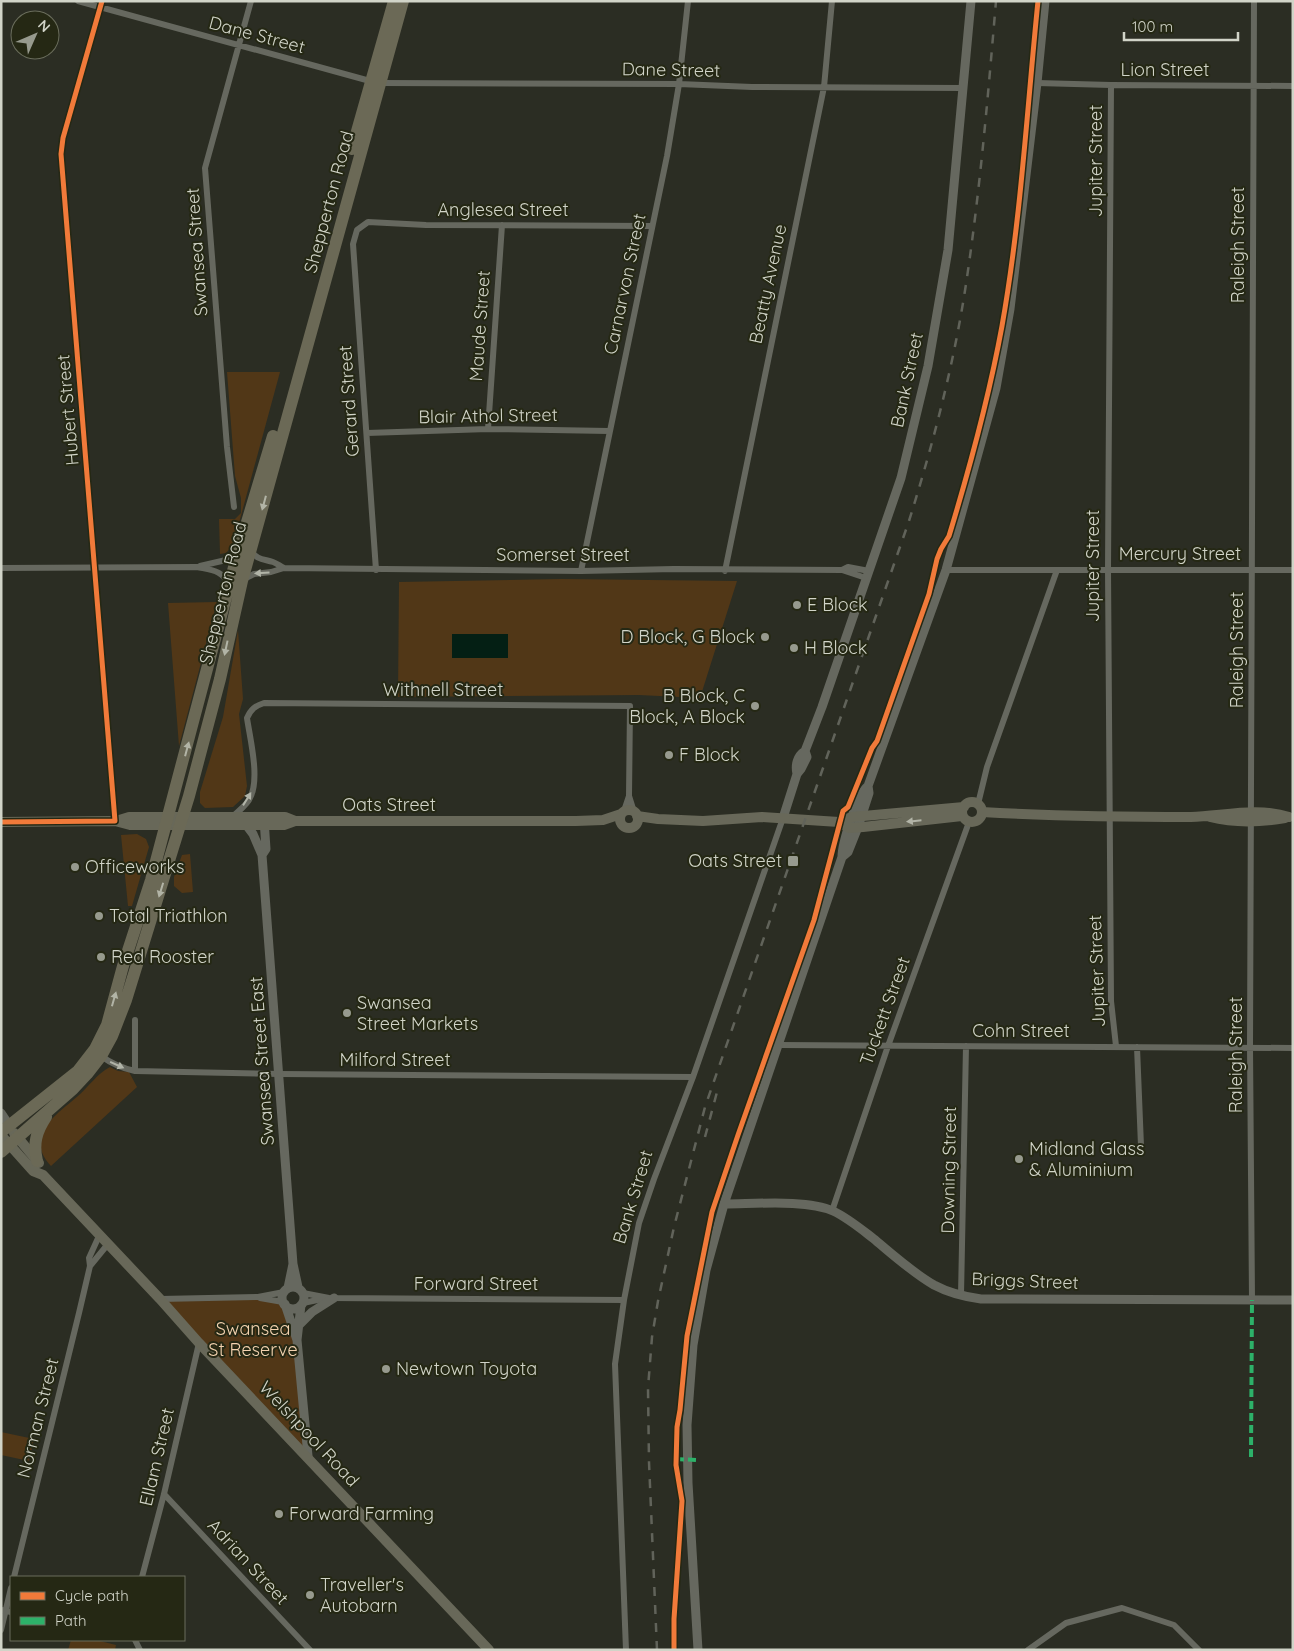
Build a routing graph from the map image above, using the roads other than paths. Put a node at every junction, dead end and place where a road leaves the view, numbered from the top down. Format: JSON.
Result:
{"nodes":[{"id":1,"x":78,"y":1,"type":"edge"},
{"id":2,"x":251,"y":1,"type":"edge"},
{"id":3,"x":394,"y":1,"type":"edge"},
{"id":4,"x":403,"y":1,"type":"edge"},
{"id":5,"x":688,"y":1,"type":"edge"},
{"id":6,"x":832,"y":1,"type":"edge"},
{"id":7,"x":971,"y":1,"type":"edge"},
{"id":8,"x":1045,"y":1,"type":"edge"},
{"id":9,"x":1254,"y":1,"type":"edge"},
{"id":10,"x":101,"y":4,"type":"edge"},
{"id":11,"x":238,"y":45,"type":"junction"},
{"id":12,"x":375,"y":82,"type":"junction"},
{"id":13,"x":1037,"y":83,"type":"junction"},
{"id":14,"x":679,"y":84,"type":"junction"},
{"id":15,"x":1111,"y":85,"type":"junction"},
{"id":16,"x":1254,"y":85,"type":"junction"},
{"id":17,"x":1293,"y":86,"type":"edge"},
{"id":18,"x":824,"y":87,"type":"junction"},
{"id":19,"x":962,"y":88,"type":"junction"},
{"id":20,"x":502,"y":225,"type":"junction"},
{"id":21,"x":652,"y":226,"type":"junction"},
{"id":22,"x":357,"y":230,"type":"joint"},
{"id":23,"x":488,"y":429,"type":"junction"},
{"id":24,"x":609,"y":431,"type":"junction"},
{"id":25,"x":367,"y":433,"type":"junction"},
{"id":26,"x":234,"y":506,"type":"dead end"},
{"id":27,"x":251,"y":550,"type":"junction"},
{"id":28,"x":238,"y":552,"type":"junction"},
{"id":29,"x":197,"y":567,"type":"junction"},
{"id":30,"x":1,"y":568,"type":"edge"},
{"id":31,"x":94,"y":568,"type":"junction"},
{"id":32,"x":284,"y":568,"type":"junction"},
{"id":33,"x":1108,"y":569,"type":"junction"},
{"id":34,"x":376,"y":570,"type":"junction"},
{"id":35,"x":946,"y":570,"type":"junction"},
{"id":36,"x":1057,"y":570,"type":"junction"},
{"id":37,"x":1252,"y":570,"type":"junction"},
{"id":38,"x":1293,"y":570,"type":"edge"},
{"id":39,"x":581,"y":571,"type":"junction"},
{"id":40,"x":724,"y":571,"type":"junction"},
{"id":41,"x":868,"y":575,"type":"junction"},
{"id":42,"x":242,"y":580,"type":"junction"},
{"id":43,"x":229,"y":586,"type":"junction"},
{"id":44,"x":629,"y":796,"type":"junction"},
{"id":45,"x":980,"y":808,"type":"junction"},
{"id":46,"x":965,"y":815,"type":"junction"},
{"id":47,"x":1110,"y":816,"type":"junction"},
{"id":48,"x":232,"y":817,"type":"junction"},
{"id":49,"x":629,"y":817,"type":"junction"},
{"id":50,"x":1251,"y":817,"type":"junction"},
{"id":51,"x":1291,"y":817,"type":"edge"},
{"id":52,"x":783,"y":818,"type":"junction"},
{"id":53,"x":115,"y":821,"type":"junction"},
{"id":54,"x":167,"y":821,"type":"junction"},
{"id":55,"x":181,"y":821,"type":"junction"},
{"id":56,"x":264,"y":821,"type":"junction"},
{"id":57,"x":1,"y":822,"type":"edge"},
{"id":58,"x":855,"y":822,"type":"junction"},
{"id":59,"x":247,"y":826,"type":"junction"},
{"id":60,"x":262,"y":856,"type":"junction"},
{"id":61,"x":135,"y":1020,"type":"dead end"},
{"id":62,"x":779,"y":1045,"type":"junction"},
{"id":63,"x":888,"y":1046,"type":"junction"},
{"id":64,"x":966,"y":1046,"type":"junction"},
{"id":65,"x":1116,"y":1046,"type":"junction"},
{"id":66,"x":1137,"y":1047,"type":"junction"},
{"id":67,"x":1250,"y":1048,"type":"junction"},
{"id":68,"x":1293,"y":1048,"type":"edge"},
{"id":69,"x":101,"y":1056,"type":"junction"},
{"id":70,"x":135,"y":1070,"type":"junction"},
{"id":71,"x":280,"y":1074,"type":"junction"},
{"id":72,"x":693,"y":1077,"type":"junction"},
{"id":73,"x":56,"y":1103,"type":"junction"},
{"id":74,"x":1,"y":1113,"type":"edge"},
{"id":75,"x":6,"y":1137,"type":"edge"},
{"id":76,"x":1142,"y":1146,"type":"dead end"},
{"id":77,"x":37,"y":1161,"type":"junction"},
{"id":78,"x":43,"y":1175,"type":"junction"},
{"id":79,"x":724,"y":1204,"type":"junction"},
{"id":80,"x":832,"y":1211,"type":"junction"},
{"id":81,"x":99,"y":1236,"type":"junction"},
{"id":82,"x":108,"y":1244,"type":"junction"},
{"id":83,"x":293,"y":1264,"type":"junction"},
{"id":84,"x":90,"y":1266,"type":"junction"},
{"id":85,"x":286,"y":1290,"type":"junction"},
{"id":86,"x":301,"y":1290,"type":"junction"},
{"id":87,"x":962,"y":1294,"type":"junction"},
{"id":88,"x":258,"y":1297,"type":"junction"},
{"id":89,"x":331,"y":1298,"type":"junction"},
{"id":90,"x":160,"y":1299,"type":"junction"},
{"id":91,"x":624,"y":1300,"type":"junction"},
{"id":92,"x":1252,"y":1300,"type":"junction"},
{"id":93,"x":1293,"y":1300,"type":"edge"},
{"id":94,"x":284,"y":1303,"type":"junction"},
{"id":95,"x":302,"y":1304,"type":"junction"},
{"id":96,"x":300,"y":1324,"type":"junction"},
{"id":97,"x":297,"y":1340,"type":"junction"},
{"id":98,"x":199,"y":1343,"type":"junction"},
{"id":99,"x":308,"y":1456,"type":"junction"},
{"id":100,"x":164,"y":1494,"type":"junction"},
{"id":101,"x":14,"y":1576,"type":"edge"},
{"id":102,"x":142,"y":1576,"type":"edge"},
{"id":103,"x":10,"y":1593,"type":"edge"},
{"id":104,"x":6,"y":1611,"type":"edge"},
{"id":105,"x":1,"y":1630,"type":"edge"},
{"id":106,"x":310,"y":1650,"type":"edge"},
{"id":107,"x":489,"y":1650,"type":"edge"},
{"id":108,"x":626,"y":1650,"type":"edge"},
{"id":109,"x":698,"y":1650,"type":"edge"},
{"id":110,"x":1028,"y":1650,"type":"edge"},
{"id":111,"x":1199,"y":1650,"type":"edge"}],
"edges":[{"from":1,"to":10,"type":"street","name":"Dane Street"},
{"from":2,"to":11,"type":"street","name":"Swansea Street"},
{"from":3,"to":12,"type":"highway","name":"Shepperton Road"},
{"from":4,"to":12,"type":"highway","name":"Shepperton Road"},
{"from":5,"to":14,"type":"street","name":"Carnarvon Street"},
{"from":6,"to":18,"type":"street","name":"Beatty Avenue"},
{"from":7,"to":19,"type":"street","name":"Bank Street"},
{"from":8,"to":13,"type":"street"},
{"from":9,"to":16,"type":"street","name":"Raleigh Street"},
{"from":10,"to":11,"type":"street","name":"Dane Street"},
{"from":10,"to":31,"type":"street","name":"Hubert Street"},
{"from":11,"to":12,"type":"street","name":"Dane Street"},
{"from":11,"to":26,"type":"street","name":"Swansea Street"},
{"from":12,"to":14,"type":"street","name":"Dane Street"},
{"from":12,"to":27,"type":"highway","name":"Shepperton Road","one_way":true},
{"from":12,"to":28,"type":"highway","name":"Shepperton Road"},
{"from":13,"to":15,"type":"street","name":"Lion Street"},
{"from":13,"to":35,"type":"street"},
{"from":14,"to":18,"type":"street","name":"Dane Street"},
{"from":14,"to":21,"type":"street","name":"Carnarvon Street"},
{"from":15,"to":16,"type":"street","name":"Lion Street"},
{"from":15,"to":33,"type":"street","name":"Jupiter Street"},
{"from":16,"to":17,"type":"street","name":"Lion Street"},
{"from":16,"to":37,"type":"street","name":"Raleigh Street"},
{"from":18,"to":19,"type":"street","name":"Dane Street"},
{"from":18,"to":40,"type":"street","name":"Beatty Avenue"},
{"from":19,"to":41,"type":"street","name":"Bank Street"},
{"from":20,"to":21,"type":"street","name":"Anglesea Street"},
{"from":20,"to":22,"type":"street","name":"Anglesea Street"},
{"from":20,"to":23,"type":"street","name":"Maude Street"},
{"from":21,"to":24,"type":"street","name":"Carnarvon Street"},
{"from":22,"to":25,"type":"street","name":"Gerard Street"},
{"from":23,"to":24,"type":"street","name":"Blair Athol Street"},
{"from":23,"to":25,"type":"street","name":"Blair Athol Street"},
{"from":24,"to":39,"type":"street","name":"Carnarvon Street"},
{"from":25,"to":34,"type":"street","name":"Gerard Street"},
{"from":27,"to":32,"type":"street","name":"Somerset Street"},
{"from":27,"to":42,"type":"highway","name":"Shepperton Road"},
{"from":28,"to":29,"type":"street"},
{"from":28,"to":43,"type":"highway","name":"Shepperton Road"},
{"from":29,"to":31,"type":"street"},
{"from":29,"to":43,"type":"street"},
{"from":30,"to":31,"type":"street"},
{"from":31,"to":53,"type":"street","name":"Hubert Street"},
{"from":32,"to":34,"type":"street","name":"Somerset Street"},
{"from":32,"to":42,"type":"street","name":"Somerset Street","one_way":true},
{"from":33,"to":36,"type":"street","name":"Mercury Street"},
{"from":33,"to":37,"type":"street","name":"Mercury Street"},
{"from":33,"to":47,"type":"street","name":"Jupiter Street"},
{"from":34,"to":39,"type":"street","name":"Somerset Street"},
{"from":35,"to":36,"type":"street","name":"Mercury Street"},
{"from":35,"to":58,"type":"street"},
{"from":36,"to":45,"type":"street"},
{"from":37,"to":38,"type":"street","name":"Mercury Street"},
{"from":37,"to":50,"type":"street","name":"Raleigh Street"},
{"from":39,"to":40,"type":"street","name":"Somerset Street"},
{"from":40,"to":41,"type":"street","name":"Somerset Street"},
{"from":41,"to":52,"type":"street","name":"Bank Street"},
{"from":42,"to":55,"type":"highway","name":"Shepperton Road","one_way":true},
{"from":54,"to":43,"type":"highway","name":"Shepperton Road","one_way":true},
{"from":48,"to":44,"type":"street","name":"Withnell Street","one_way":true},
{"from":44,"to":49,"type":"street"},
{"from":44,"to":49,"type":"street"},
{"from":45,"to":46,"type":"main road"},
{"from":45,"to":46,"type":"main road"},
{"from":45,"to":47,"type":"main road"},
{"from":46,"to":58,"type":"main road"},
{"from":46,"to":63,"type":"street","name":"Tuckett Street"},
{"from":47,"to":50,"type":"main road"},
{"from":47,"to":65,"type":"street","name":"Jupiter Street"},
{"from":48,"to":55,"type":"main road","name":"Oats Street"},
{"from":48,"to":56,"type":"main road","name":"Oats Street"},
{"from":49,"to":52,"type":"main road","name":"Oats Street"},
{"from":49,"to":56,"type":"main road","name":"Oats Street"},
{"from":50,"to":51,"type":"main road"},
{"from":50,"to":67,"type":"street","name":"Raleigh Street"},
{"from":52,"to":58,"type":"main road","name":"Oats Street"},
{"from":52,"to":72,"type":"street","name":"Bank Street"},
{"from":53,"to":54,"type":"main road","name":"Oats Street"},
{"from":53,"to":57,"type":"main road","name":"Oats Street"},
{"from":54,"to":55,"type":"main road","name":"Oats Street"},
{"from":75,"to":54,"type":"highway","name":"Shepperton Road","one_way":true},
{"from":55,"to":59,"type":"main road","name":"Oats Street"},
{"from":55,"to":69,"type":"highway","name":"Shepperton Road","one_way":true},
{"from":56,"to":59,"type":"main road","name":"Oats Street"},
{"from":56,"to":60,"type":"street","name":"Swansea Street East"},
{"from":58,"to":62,"type":"street"},
{"from":59,"to":60,"type":"street","name":"Swansea Street East"},
{"from":60,"to":71,"type":"street","name":"Swansea Street East"},
{"from":61,"to":70,"type":"street"},
{"from":62,"to":63,"type":"street","name":"Cohn Street"},
{"from":62,"to":79,"type":"street"},
{"from":63,"to":64,"type":"street","name":"Cohn Street"},
{"from":63,"to":80,"type":"street","name":"Tuckett Street"},
{"from":64,"to":65,"type":"street","name":"Cohn Street"},
{"from":64,"to":87,"type":"street","name":"Downing Street"},
{"from":65,"to":66,"type":"street","name":"Cohn Street"},
{"from":66,"to":67,"type":"street","name":"Cohn Street"},
{"from":66,"to":76,"type":"street"},
{"from":67,"to":68,"type":"street","name":"Cohn Street"},
{"from":67,"to":92,"type":"street","name":"Raleigh Street"},
{"from":69,"to":70,"type":"street","name":"Milford Street","one_way":true},
{"from":69,"to":73,"type":"highway","name":"Shepperton Road"},
{"from":70,"to":71,"type":"street","name":"Milford Street"},
{"from":71,"to":72,"type":"street","name":"Milford Street"},
{"from":71,"to":83,"type":"street","name":"Swansea Street East"},
{"from":72,"to":91,"type":"street","name":"Bank Street"},
{"from":73,"to":75,"type":"highway","name":"Shepperton Road"},
{"from":73,"to":77,"type":"highway"},
{"from":74,"to":75,"type":"street"},
{"from":75,"to":77,"type":"main road","name":"Welshpool Road"},
{"from":75,"to":78,"type":"main road","name":"Welshpool Road"},
{"from":77,"to":78,"type":"main road","name":"Welshpool Road"},
{"from":78,"to":81,"type":"main road","name":"Welshpool Road"},
{"from":79,"to":80,"type":"street","name":"Briggs Street"},
{"from":79,"to":109,"type":"street"},
{"from":80,"to":87,"type":"street","name":"Briggs Street"},
{"from":81,"to":82,"type":"main road","name":"Welshpool Road"},
{"from":81,"to":84,"type":"street","name":"Norman Street"},
{"from":82,"to":84,"type":"street","name":"Norman Street"},
{"from":82,"to":90,"type":"main road","name":"Welshpool Road"},
{"from":83,"to":85,"type":"street","name":"Swansea Street East"},
{"from":83,"to":86,"type":"street","name":"Swansea Street East"},
{"from":84,"to":101,"type":"street","name":"Norman Street"},
{"from":85,"to":86,"type":"street"},
{"from":85,"to":88,"type":"street"},
{"from":85,"to":94,"type":"street"},
{"from":86,"to":89,"type":"street","name":"Forward Street"},
{"from":86,"to":95,"type":"street"},
{"from":87,"to":92,"type":"street","name":"Briggs Street"},
{"from":88,"to":90,"type":"street"},
{"from":88,"to":94,"type":"street"},
{"from":89,"to":91,"type":"street","name":"Forward Street"},
{"from":89,"to":95,"type":"street","name":"Forward Street"},
{"from":89,"to":96,"type":"street"},
{"from":90,"to":98,"type":"main road","name":"Welshpool Road"},
{"from":91,"to":108,"type":"street","name":"Bank Street"},
{"from":92,"to":93,"type":"street","name":"Briggs Street"},
{"from":94,"to":95,"type":"street"},
{"from":94,"to":97,"type":"street"},
{"from":95,"to":96,"type":"street"},
{"from":96,"to":97,"type":"street"},
{"from":97,"to":99,"type":"street"},
{"from":98,"to":99,"type":"main road","name":"Welshpool Road"},
{"from":98,"to":100,"type":"street","name":"Ellam Street"},
{"from":99,"to":107,"type":"main road","name":"Welshpool Road"},
{"from":100,"to":102,"type":"street","name":"Ellam Street"},
{"from":100,"to":106,"type":"street","name":"Adrian Street"},
{"from":103,"to":104,"type":"street"},
{"from":104,"to":105,"type":"street"},
{"from":110,"to":111,"type":"street"}]}
